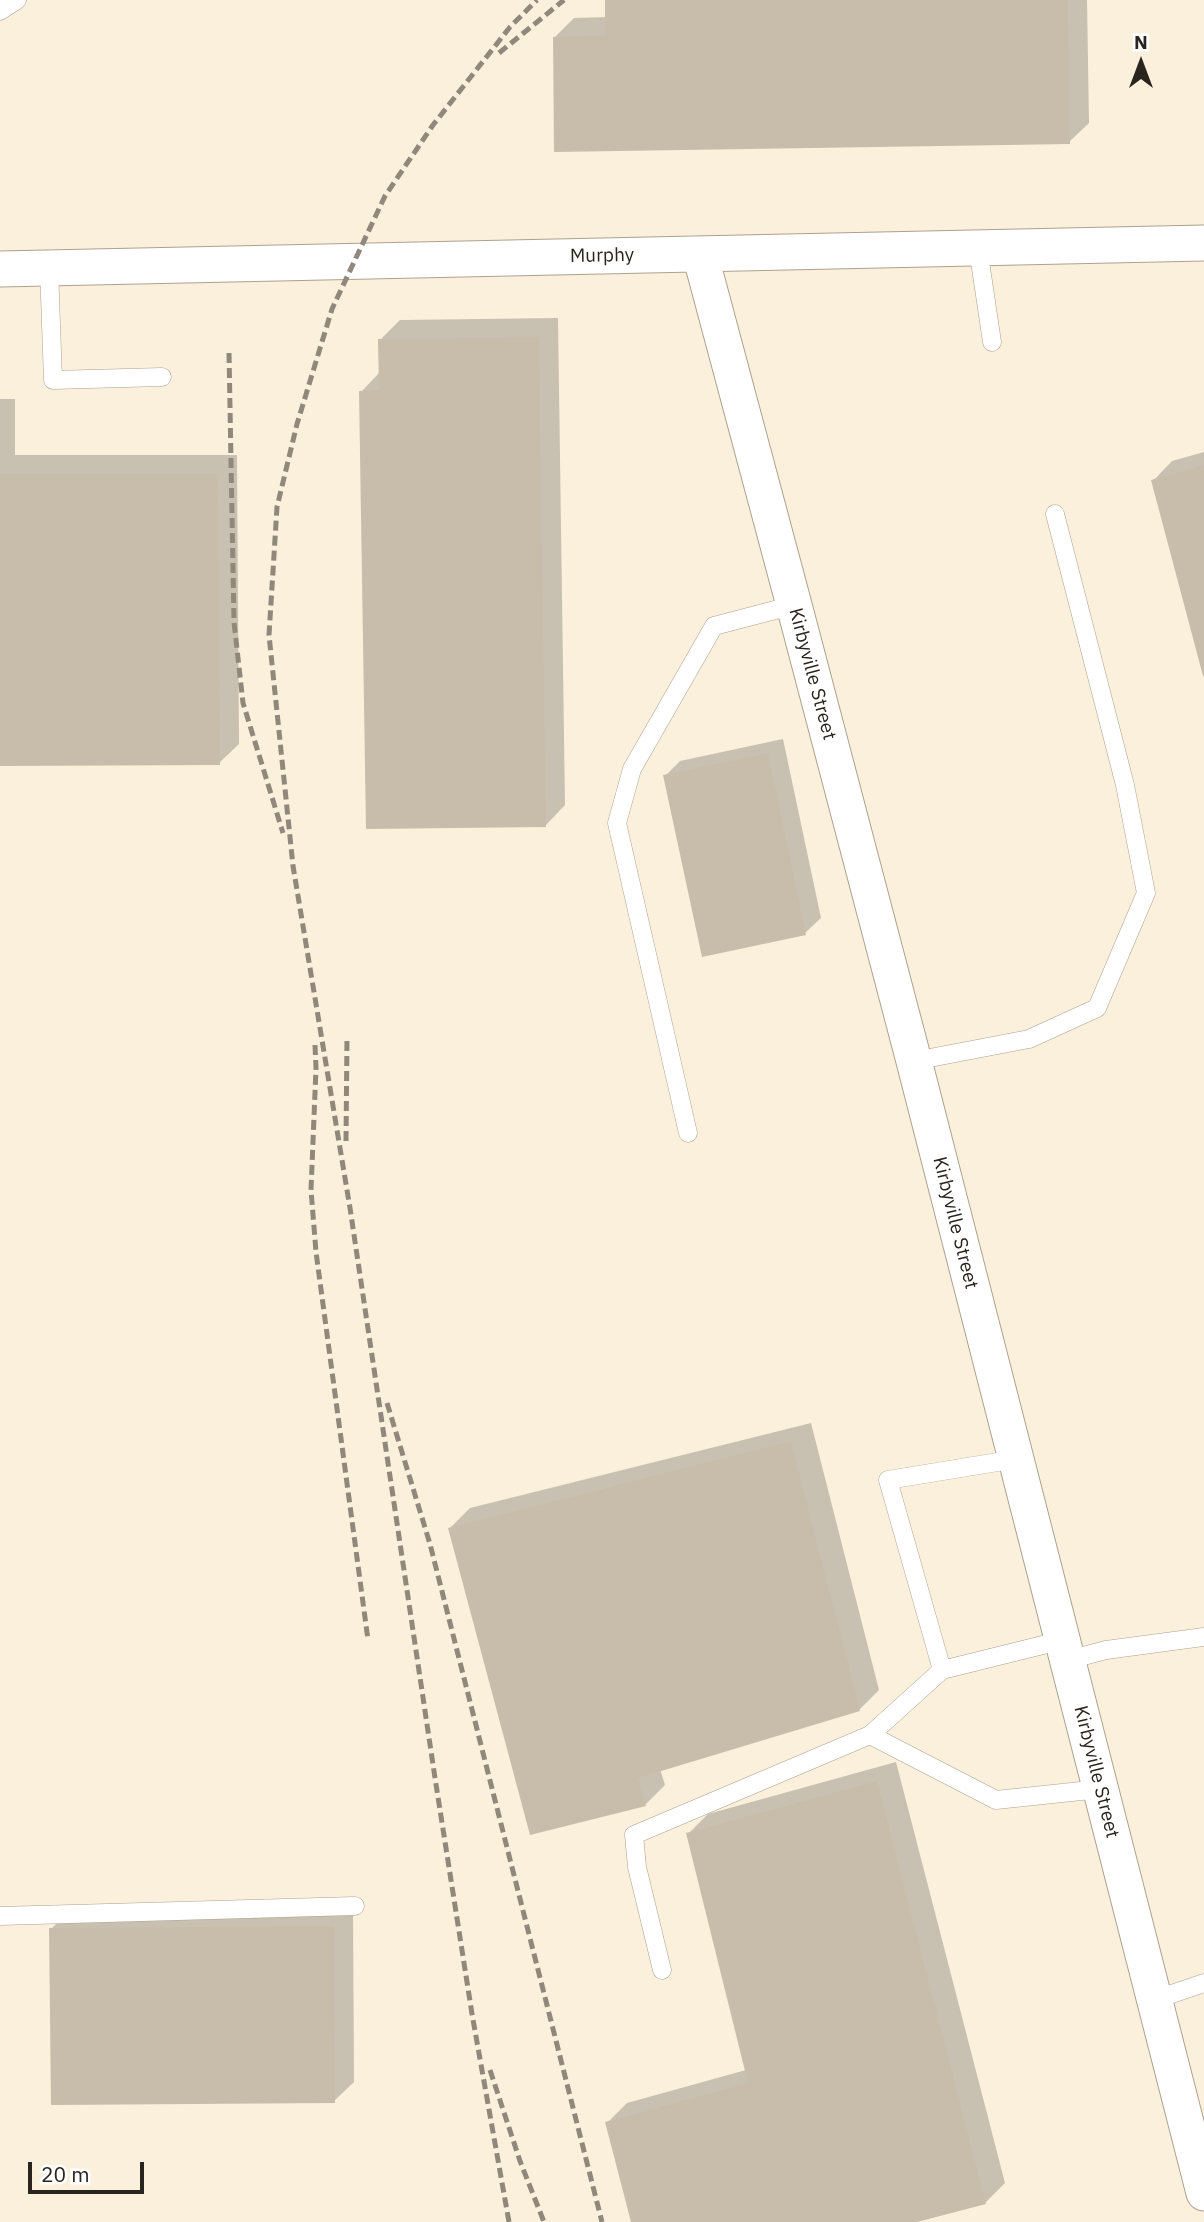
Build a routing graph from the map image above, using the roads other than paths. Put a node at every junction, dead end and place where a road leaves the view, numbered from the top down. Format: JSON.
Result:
{"nodes":[{"id":1,"x":16,"y":0,"type":"edge"},
{"id":2,"x":0,"y":11,"type":"edge"},
{"id":3,"x":1204,"y":243,"type":"edge"},
{"id":4,"x":978,"y":248,"type":"junction"},
{"id":5,"x":699,"y":254,"type":"junction"},
{"id":6,"x":49,"y":268,"type":"junction"},
{"id":7,"x":0,"y":269,"type":"edge"},
{"id":8,"x":992,"y":342,"type":"dead end"},
{"id":9,"x":162,"y":377,"type":"dead end"},
{"id":10,"x":1055,"y":514,"type":"dead end"},
{"id":11,"x":794,"y":605,"type":"junction"},
{"id":12,"x":914,"y":1061,"type":"junction"},
{"id":13,"x":688,"y":1133,"type":"dead end"},
{"id":14,"x":1016,"y":1459,"type":"junction"},
{"id":15,"x":1204,"y":1637,"type":"edge"},
{"id":16,"x":1065,"y":1650,"type":"junction"},
{"id":17,"x":942,"y":1670,"type":"junction"},
{"id":18,"x":870,"y":1735,"type":"junction"},
{"id":19,"x":1100,"y":1789,"type":"junction"},
{"id":20,"x":355,"y":1906,"type":"dead end"},
{"id":21,"x":0,"y":1916,"type":"edge"},
{"id":22,"x":662,"y":1970,"type":"dead end"},
{"id":23,"x":1204,"y":1983,"type":"edge"},
{"id":24,"x":1154,"y":2000,"type":"junction"},
{"id":25,"x":1204,"y":2193,"type":"edge"}],
"edges":[{"from":1,"to":2,"type":"lane"},
{"from":3,"to":4,"type":"street","name":"Murphy"},
{"from":4,"to":5,"type":"street","name":"Murphy"},
{"from":4,"to":8,"type":"lane"},
{"from":5,"to":6,"type":"street","name":"Murphy"},
{"from":5,"to":11,"type":"street","name":"Kirbyville Street"},
{"from":6,"to":7,"type":"street","name":"Murphy"},
{"from":6,"to":9,"type":"lane"},
{"from":10,"to":12,"type":"lane"},
{"from":11,"to":12,"type":"street","name":"Kirbyville Street"},
{"from":11,"to":13,"type":"lane"},
{"from":12,"to":14,"type":"street","name":"Kirbyville Street"},
{"from":14,"to":16,"type":"street","name":"Kirbyville Street"},
{"from":14,"to":17,"type":"lane"},
{"from":15,"to":16,"type":"lane"},
{"from":16,"to":17,"type":"lane"},
{"from":16,"to":19,"type":"street","name":"Kirbyville Street"},
{"from":17,"to":18,"type":"lane"},
{"from":18,"to":19,"type":"lane"},
{"from":18,"to":22,"type":"lane"},
{"from":19,"to":24,"type":"street","name":"Kirbyville Street"},
{"from":20,"to":21,"type":"lane"},
{"from":23,"to":24,"type":"lane"},
{"from":24,"to":25,"type":"street","name":"Kirbyville Street"}]}
